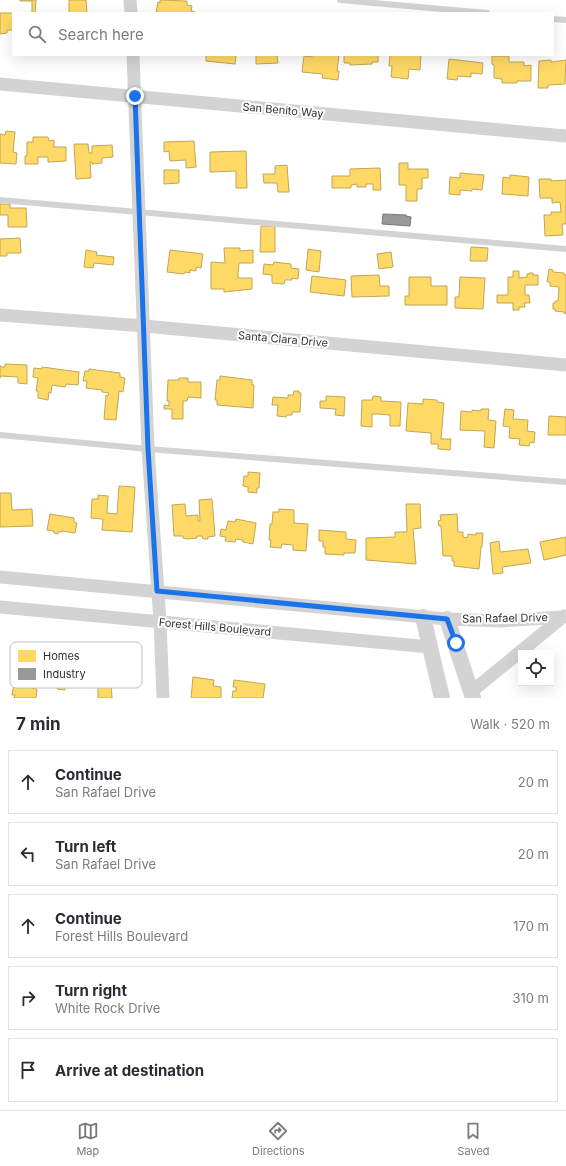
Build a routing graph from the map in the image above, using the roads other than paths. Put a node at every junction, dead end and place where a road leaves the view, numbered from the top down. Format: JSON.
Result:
{"nodes":[{"id":1,"x":130,"y":0,"type":"edge"},
{"id":2,"x":340,"y":0,"type":"edge"},
{"id":3,"x":131,"y":12,"type":"edge"},
{"id":4,"x":476,"y":12,"type":"edge"},
{"id":5,"x":554,"y":19,"type":"edge"},
{"id":6,"x":566,"y":20,"type":"edge"},
{"id":7,"x":133,"y":56,"type":"edge"},
{"id":8,"x":0,"y":84,"type":"edge"},
{"id":9,"x":135,"y":96,"type":"junction"},
{"id":10,"x":566,"y":136,"type":"edge"},
{"id":11,"x":0,"y":200,"type":"edge"},
{"id":12,"x":139,"y":212,"type":"junction"},
{"id":13,"x":566,"y":249,"type":"edge"},
{"id":14,"x":0,"y":315,"type":"edge"},
{"id":15,"x":144,"y":326,"type":"junction"},
{"id":16,"x":566,"y":365,"type":"edge"},
{"id":17,"x":0,"y":435,"type":"edge"},
{"id":18,"x":148,"y":449,"type":"junction"},
{"id":19,"x":566,"y":482,"type":"edge"},
{"id":20,"x":0,"y":577,"type":"edge"},
{"id":21,"x":157,"y":591,"type":"junction"},
{"id":22,"x":0,"y":607,"type":"edge"},
{"id":23,"x":423,"y":616,"type":"junction"},
{"id":24,"x":564,"y":616,"type":"edge"},
{"id":25,"x":447,"y":619,"type":"junction"},
{"id":26,"x":160,"y":622,"type":"junction"},
{"id":27,"x":430,"y":647,"type":"junction"},
{"id":28,"x":472,"y":695,"type":"edge"},
{"id":29,"x":163,"y":698,"type":"edge"},
{"id":30,"x":442,"y":698,"type":"edge"}],
"edges":[{"from":1,"to":3,"type":"street"},
{"from":2,"to":4,"type":"lane"},
{"from":5,"to":6,"type":"lane"},
{"from":7,"to":9,"type":"street"},
{"from":8,"to":9,"type":"street","name":"San Benito Way"},
{"from":9,"to":10,"type":"street","name":"San Benito Way"},
{"from":9,"to":12,"type":"street"},
{"from":11,"to":12,"type":"lane"},
{"from":12,"to":13,"type":"lane"},
{"from":12,"to":15,"type":"street"},
{"from":14,"to":15,"type":"street","name":"Santa Clara Drive"},
{"from":15,"to":16,"type":"street","name":"Santa Clara Drive"},
{"from":15,"to":18,"type":"street"},
{"from":17,"to":18,"type":"lane"},
{"from":18,"to":19,"type":"lane"},
{"from":18,"to":21,"type":"street"},
{"from":20,"to":21,"type":"street"},
{"from":21,"to":23,"type":"street"},
{"from":21,"to":26,"type":"street"},
{"from":22,"to":26,"type":"street","name":"Forest Hills Boulevard"},
{"from":23,"to":25,"type":"street","name":"San Rafael Drive"},
{"from":23,"to":27,"type":"street"},
{"from":24,"to":25,"type":"street","name":"San Rafael Drive"},
{"from":24,"to":28,"type":"street","name":"San Rafael Drive"},
{"from":25,"to":28,"type":"street","name":"San Rafael Drive"},
{"from":26,"to":27,"type":"street","name":"Forest Hills Boulevard"},
{"from":26,"to":29,"type":"street"},
{"from":27,"to":30,"type":"street"}]}
